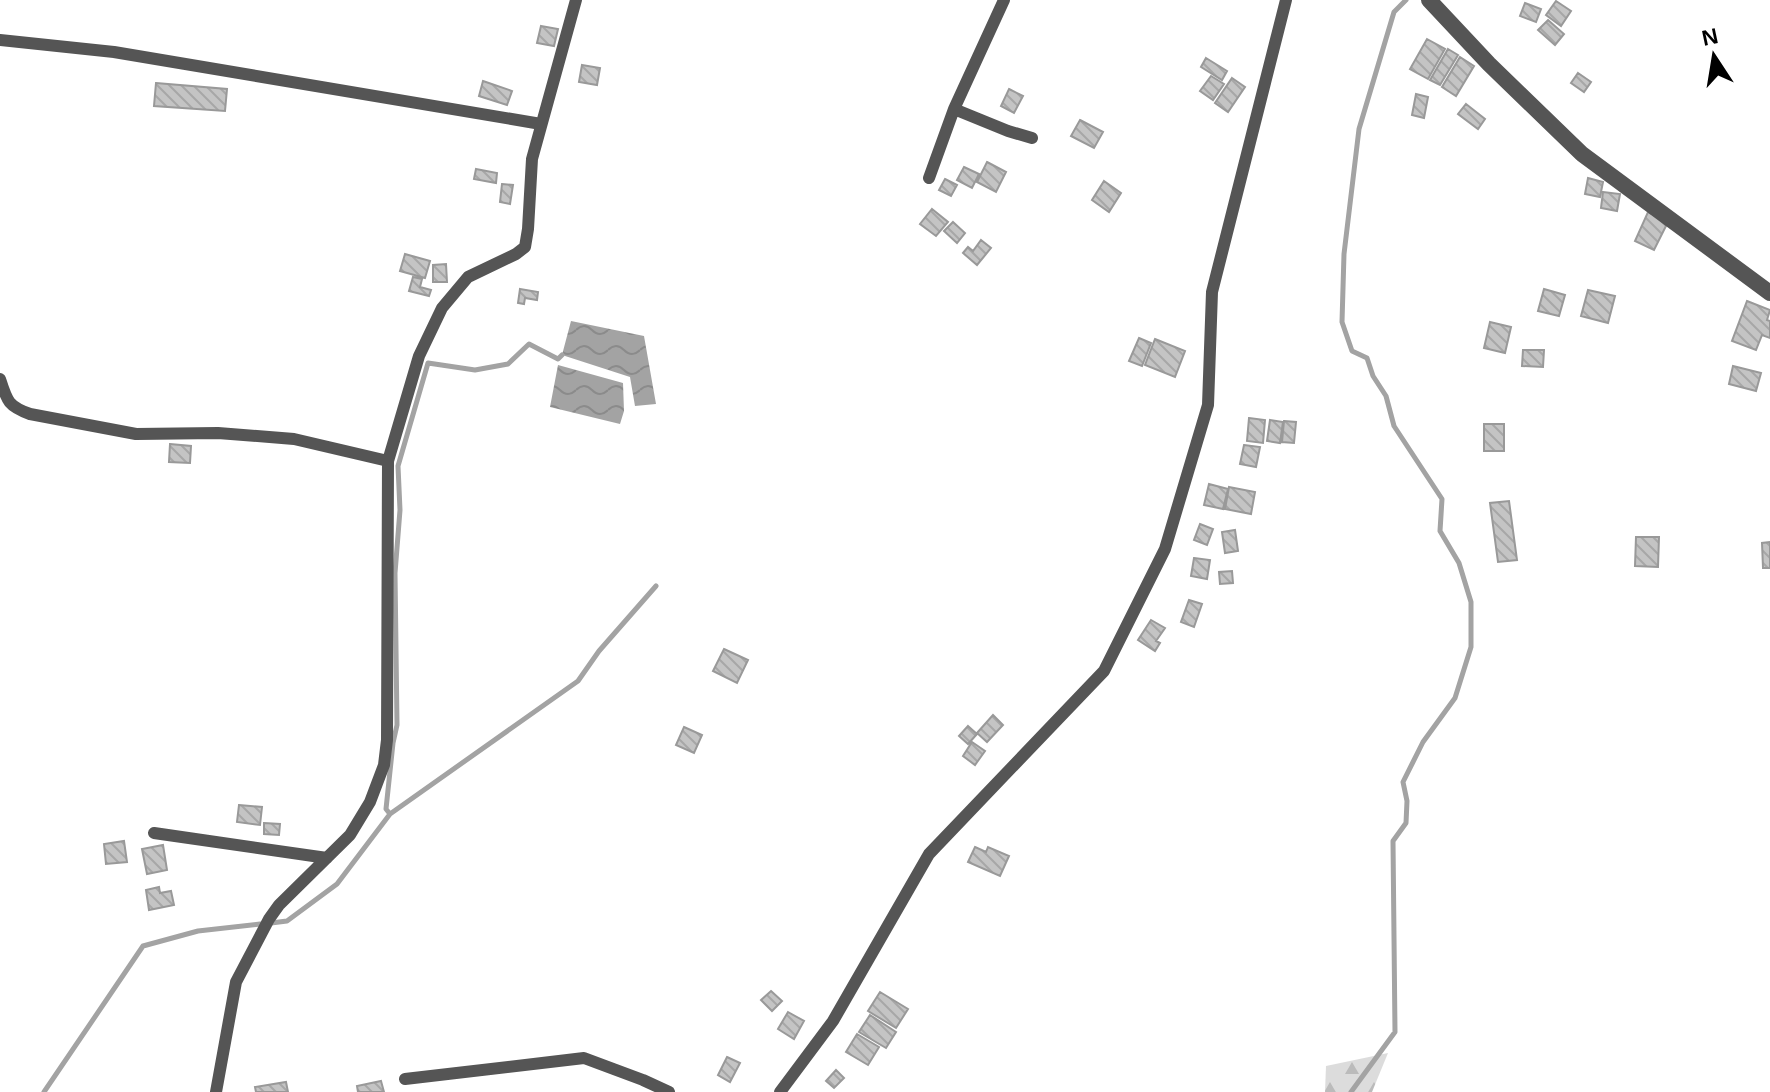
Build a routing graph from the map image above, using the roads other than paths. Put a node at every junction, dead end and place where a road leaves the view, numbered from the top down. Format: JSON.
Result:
{"nodes":[{"id":1,"x":576,"y":0,"type":"edge"},
{"id":2,"x":1004,"y":0,"type":"edge"},
{"id":3,"x":1286,"y":0,"type":"edge"},
{"id":4,"x":1429,"y":0,"type":"edge"},
{"id":5,"x":0,"y":40,"type":"edge"},
{"id":6,"x":954,"y":109,"type":"junction"},
{"id":7,"x":541,"y":124,"type":"junction"},
{"id":8,"x":1032,"y":138,"type":"dead end"},
{"id":9,"x":929,"y":178,"type":"dead end"},
{"id":10,"x":1770,"y":293,"type":"edge"},
{"id":11,"x":0,"y":379,"type":"edge"},
{"id":12,"x":388,"y":461,"type":"junction"},
{"id":13,"x":154,"y":833,"type":"dead end"},
{"id":14,"x":327,"y":858,"type":"junction"},
{"id":15,"x":405,"y":1079,"type":"dead end"},
{"id":16,"x":216,"y":1092,"type":"edge"},
{"id":17,"x":669,"y":1092,"type":"edge"},
{"id":18,"x":780,"y":1092,"type":"edge"}],
"edges":[{"from":1,"to":7,"type":"street"},
{"from":2,"to":6,"type":"street"},
{"from":3,"to":18,"type":"street"},
{"from":4,"to":10,"type":"street"},
{"from":5,"to":7,"type":"street"},
{"from":6,"to":8,"type":"street"},
{"from":6,"to":9,"type":"street"},
{"from":7,"to":12,"type":"street"},
{"from":11,"to":12,"type":"street"},
{"from":12,"to":14,"type":"street"},
{"from":13,"to":14,"type":"street"},
{"from":14,"to":16,"type":"street"},
{"from":15,"to":17,"type":"street"}]}
